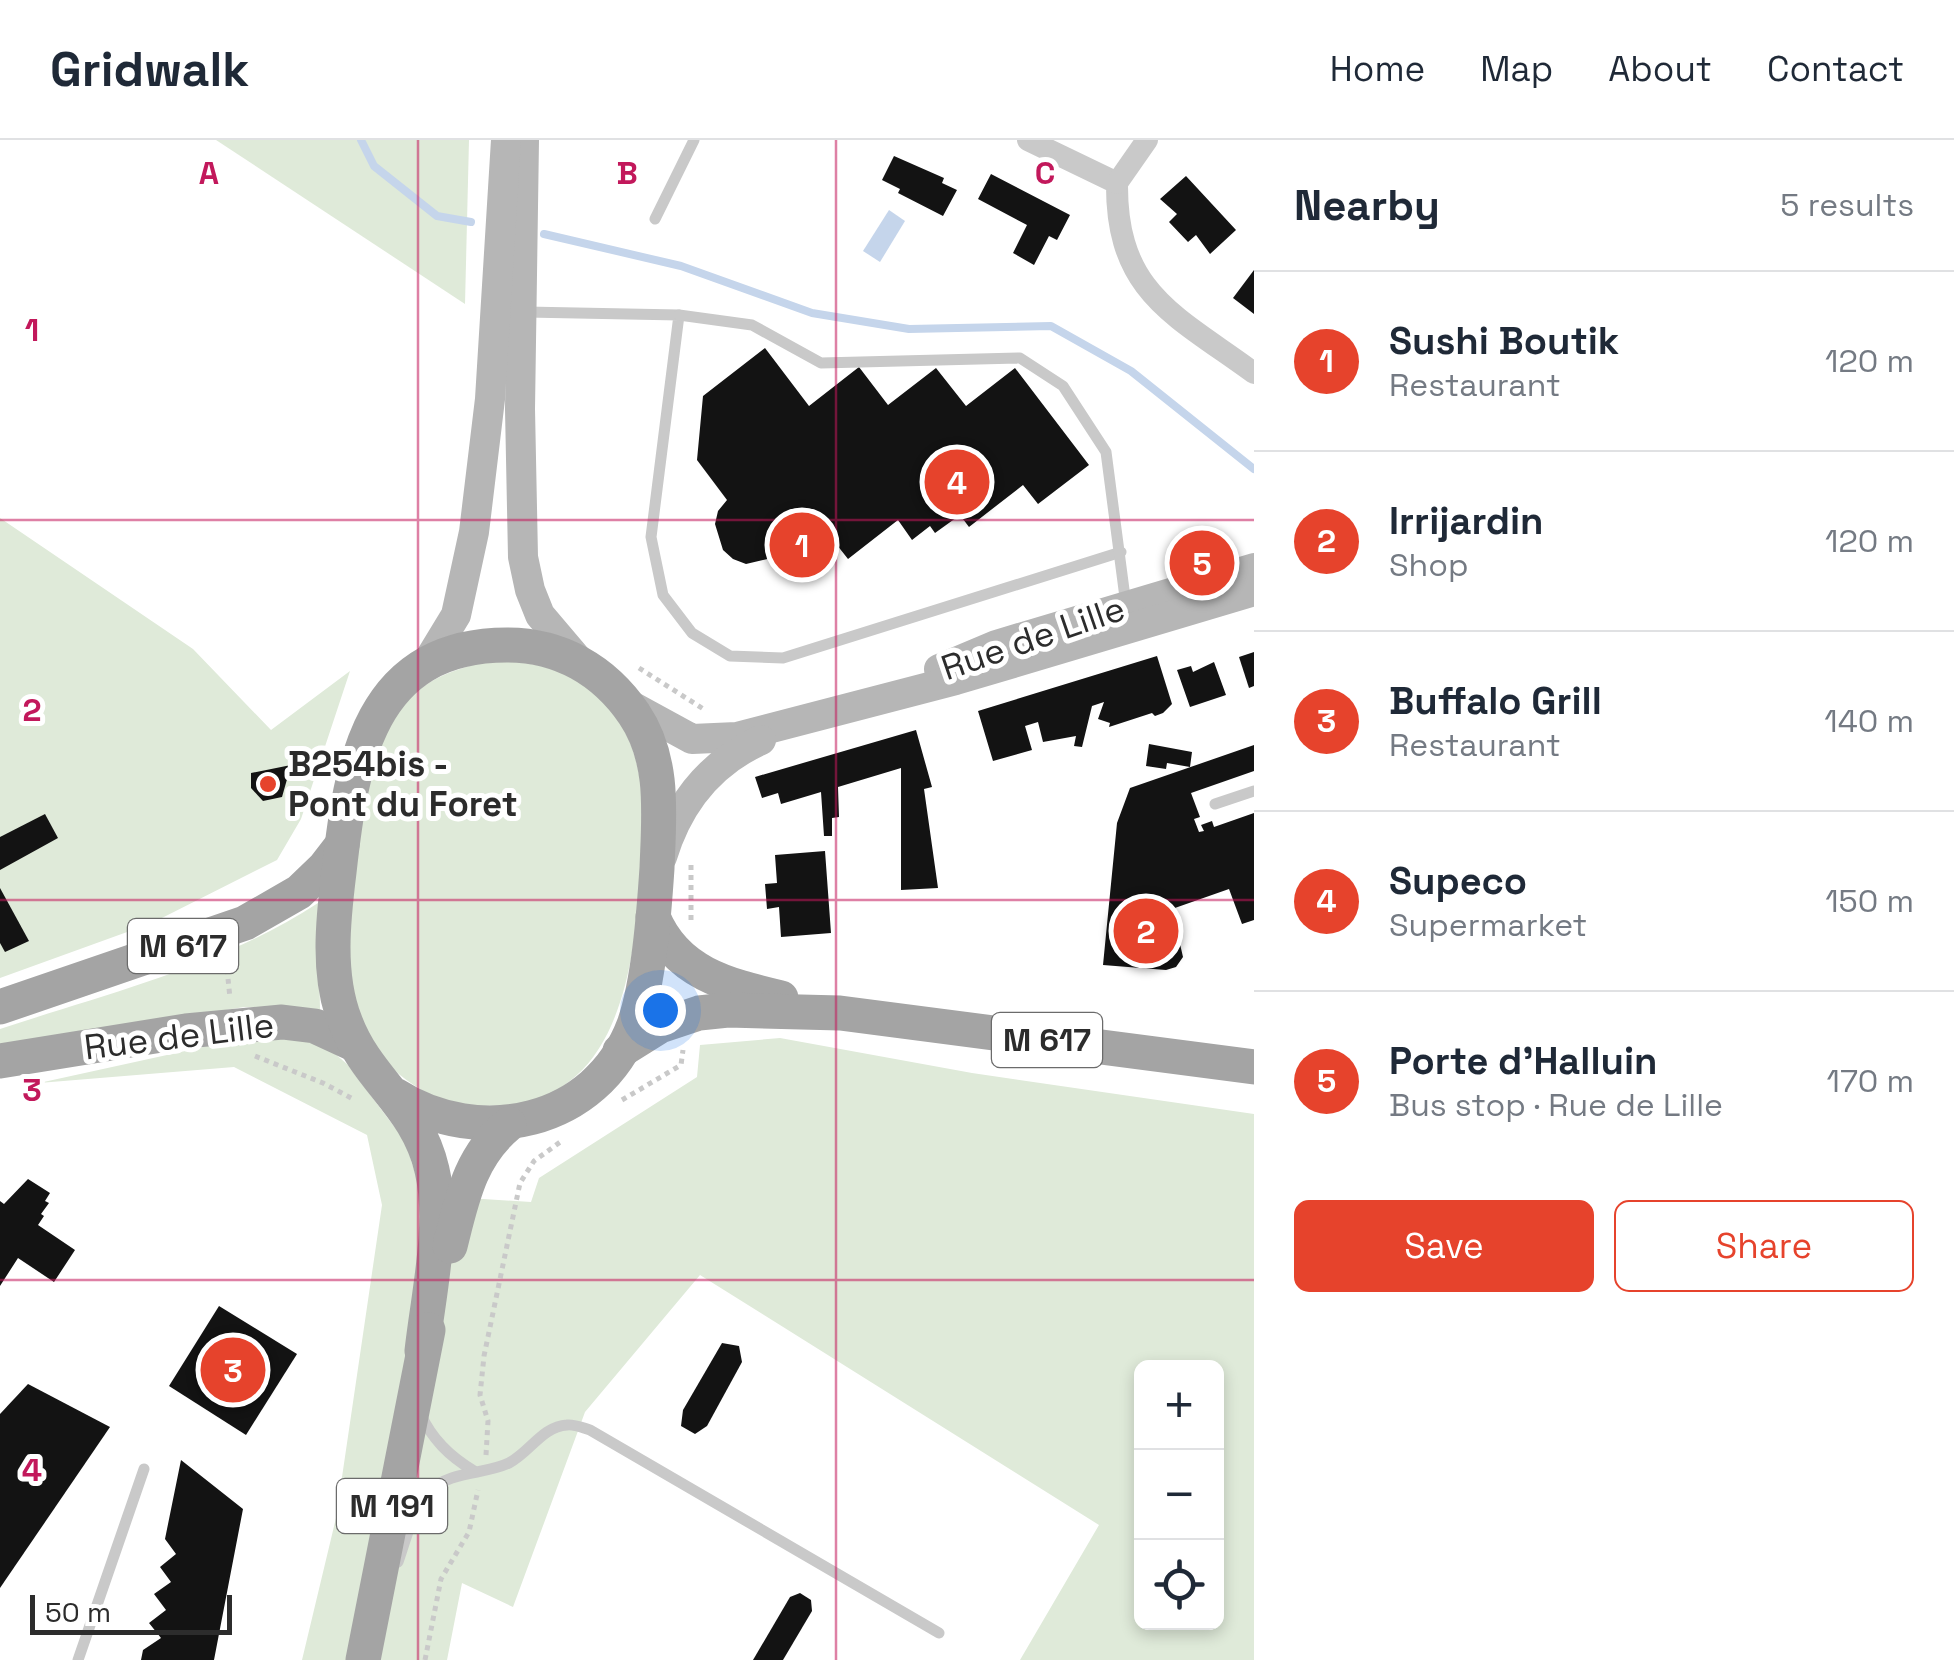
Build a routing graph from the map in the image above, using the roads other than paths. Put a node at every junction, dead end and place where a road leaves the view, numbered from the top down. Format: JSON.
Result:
{"nodes":[{"id":1,"x":506,"y":140,"type":"edge"},
{"id":2,"x":524,"y":140,"type":"edge"},
{"id":3,"x":694,"y":140,"type":"edge"},
{"id":4,"x":1028,"y":140,"type":"edge"},
{"id":5,"x":1147,"y":140,"type":"edge"},
{"id":6,"x":1117,"y":183,"type":"junction"},
{"id":7,"x":654,"y":219,"type":"dead end"},
{"id":8,"x":522,"y":312,"type":"junction"},
{"id":9,"x":679,"y":316,"type":"junction"},
{"id":10,"x":1254,"y":373,"type":"edge"},
{"id":11,"x":1122,"y":552,"type":"junction"},
{"id":12,"x":1254,"y":568,"type":"edge"},
{"id":13,"x":1254,"y":591,"type":"edge"},
{"id":14,"x":1128,"y":617,"type":"junction"},
{"id":15,"x":581,"y":663,"type":"junction"},
{"id":16,"x":425,"y":666,"type":"junction"},
{"id":17,"x":626,"y":703,"type":"junction"},
{"id":18,"x":810,"y":718,"type":"junction"},
{"id":19,"x":1254,"y":791,"type":"edge"},
{"id":20,"x":1215,"y":804,"type":"dead end"},
{"id":21,"x":342,"y":845,"type":"junction"},
{"id":22,"x":656,"y":876,"type":"junction"},
{"id":23,"x":652,"y":917,"type":"junction"},
{"id":24,"x":0,"y":1008,"type":"edge"},
{"id":25,"x":840,"y":1013,"type":"junction"},
{"id":26,"x":354,"y":1044,"type":"junction"},
{"id":27,"x":620,"y":1052,"type":"junction"},
{"id":28,"x":0,"y":1060,"type":"edge"},
{"id":29,"x":1254,"y":1067,"type":"edge"},
{"id":30,"x":395,"y":1095,"type":"junction"},
{"id":31,"x":510,"y":1124,"type":"junction"},
{"id":32,"x":422,"y":1351,"type":"junction"},
{"id":33,"x":413,"y":1396,"type":"junction"},
{"id":34,"x":144,"y":1469,"type":"dead end"},
{"id":35,"x":478,"y":1470,"type":"junction"},
{"id":36,"x":939,"y":1633,"type":"dead end"},
{"id":37,"x":364,"y":1655,"type":"edge"},
{"id":38,"x":78,"y":1660,"type":"edge"}],
"edges":[{"from":1,"to":16,"type":"main road"},
{"from":2,"to":8,"type":"main road"},
{"from":3,"to":7,"type":"lane"},
{"from":4,"to":6,"type":"street"},
{"from":5,"to":6,"type":"street"},
{"from":6,"to":10,"type":"street"},
{"from":8,"to":9,"type":"lane"},
{"from":8,"to":15,"type":"main road"},
{"from":9,"to":11,"type":"lane"},
{"from":9,"to":11,"type":"lane"},
{"from":11,"to":14,"type":"lane"},
{"from":12,"to":14,"type":"main road","name":"Rue de Lille"},
{"from":13,"to":14,"type":"main road","name":"Rue de Lille"},
{"from":14,"to":18,"type":"main road","name":"Rue de Lille"},
{"from":15,"to":16,"type":"main road"},
{"from":15,"to":17,"type":"main road"},
{"from":16,"to":21,"type":"main road"},
{"from":17,"to":18,"type":"main road","name":"Rue de Lille"},
{"from":17,"to":22,"type":"main road"},
{"from":18,"to":22,"type":"main road","name":"Rue de Lille"},
{"from":19,"to":20,"type":"lane"},
{"from":21,"to":24,"type":"main road","name":"Rue de Lille","number":"M 617"},
{"from":21,"to":26,"type":"main road"},
{"from":22,"to":23,"type":"main road"},
{"from":23,"to":25,"type":"main road","number":"M 617"},
{"from":23,"to":27,"type":"main road"},
{"from":25,"to":27,"type":"main road","number":"M 617"},
{"from":25,"to":29,"type":"main road","number":"M 617"},
{"from":26,"to":28,"type":"main road","name":"Rue de Lille","number":"M 617"},
{"from":26,"to":30,"type":"main road"},
{"from":27,"to":31,"type":"main road"},
{"from":30,"to":31,"type":"main road"},
{"from":30,"to":32,"type":"main road","number":"M 191"},
{"from":31,"to":32,"type":"main road","number":"M 191"},
{"from":32,"to":33,"type":"main road","number":"M 191"},
{"from":33,"to":35,"type":"lane"},
{"from":33,"to":37,"type":"main road","number":"M 191"},
{"from":34,"to":38,"type":"lane"},
{"from":35,"to":36,"type":"lane"},
{"from":35,"to":37,"type":"lane"}]}
